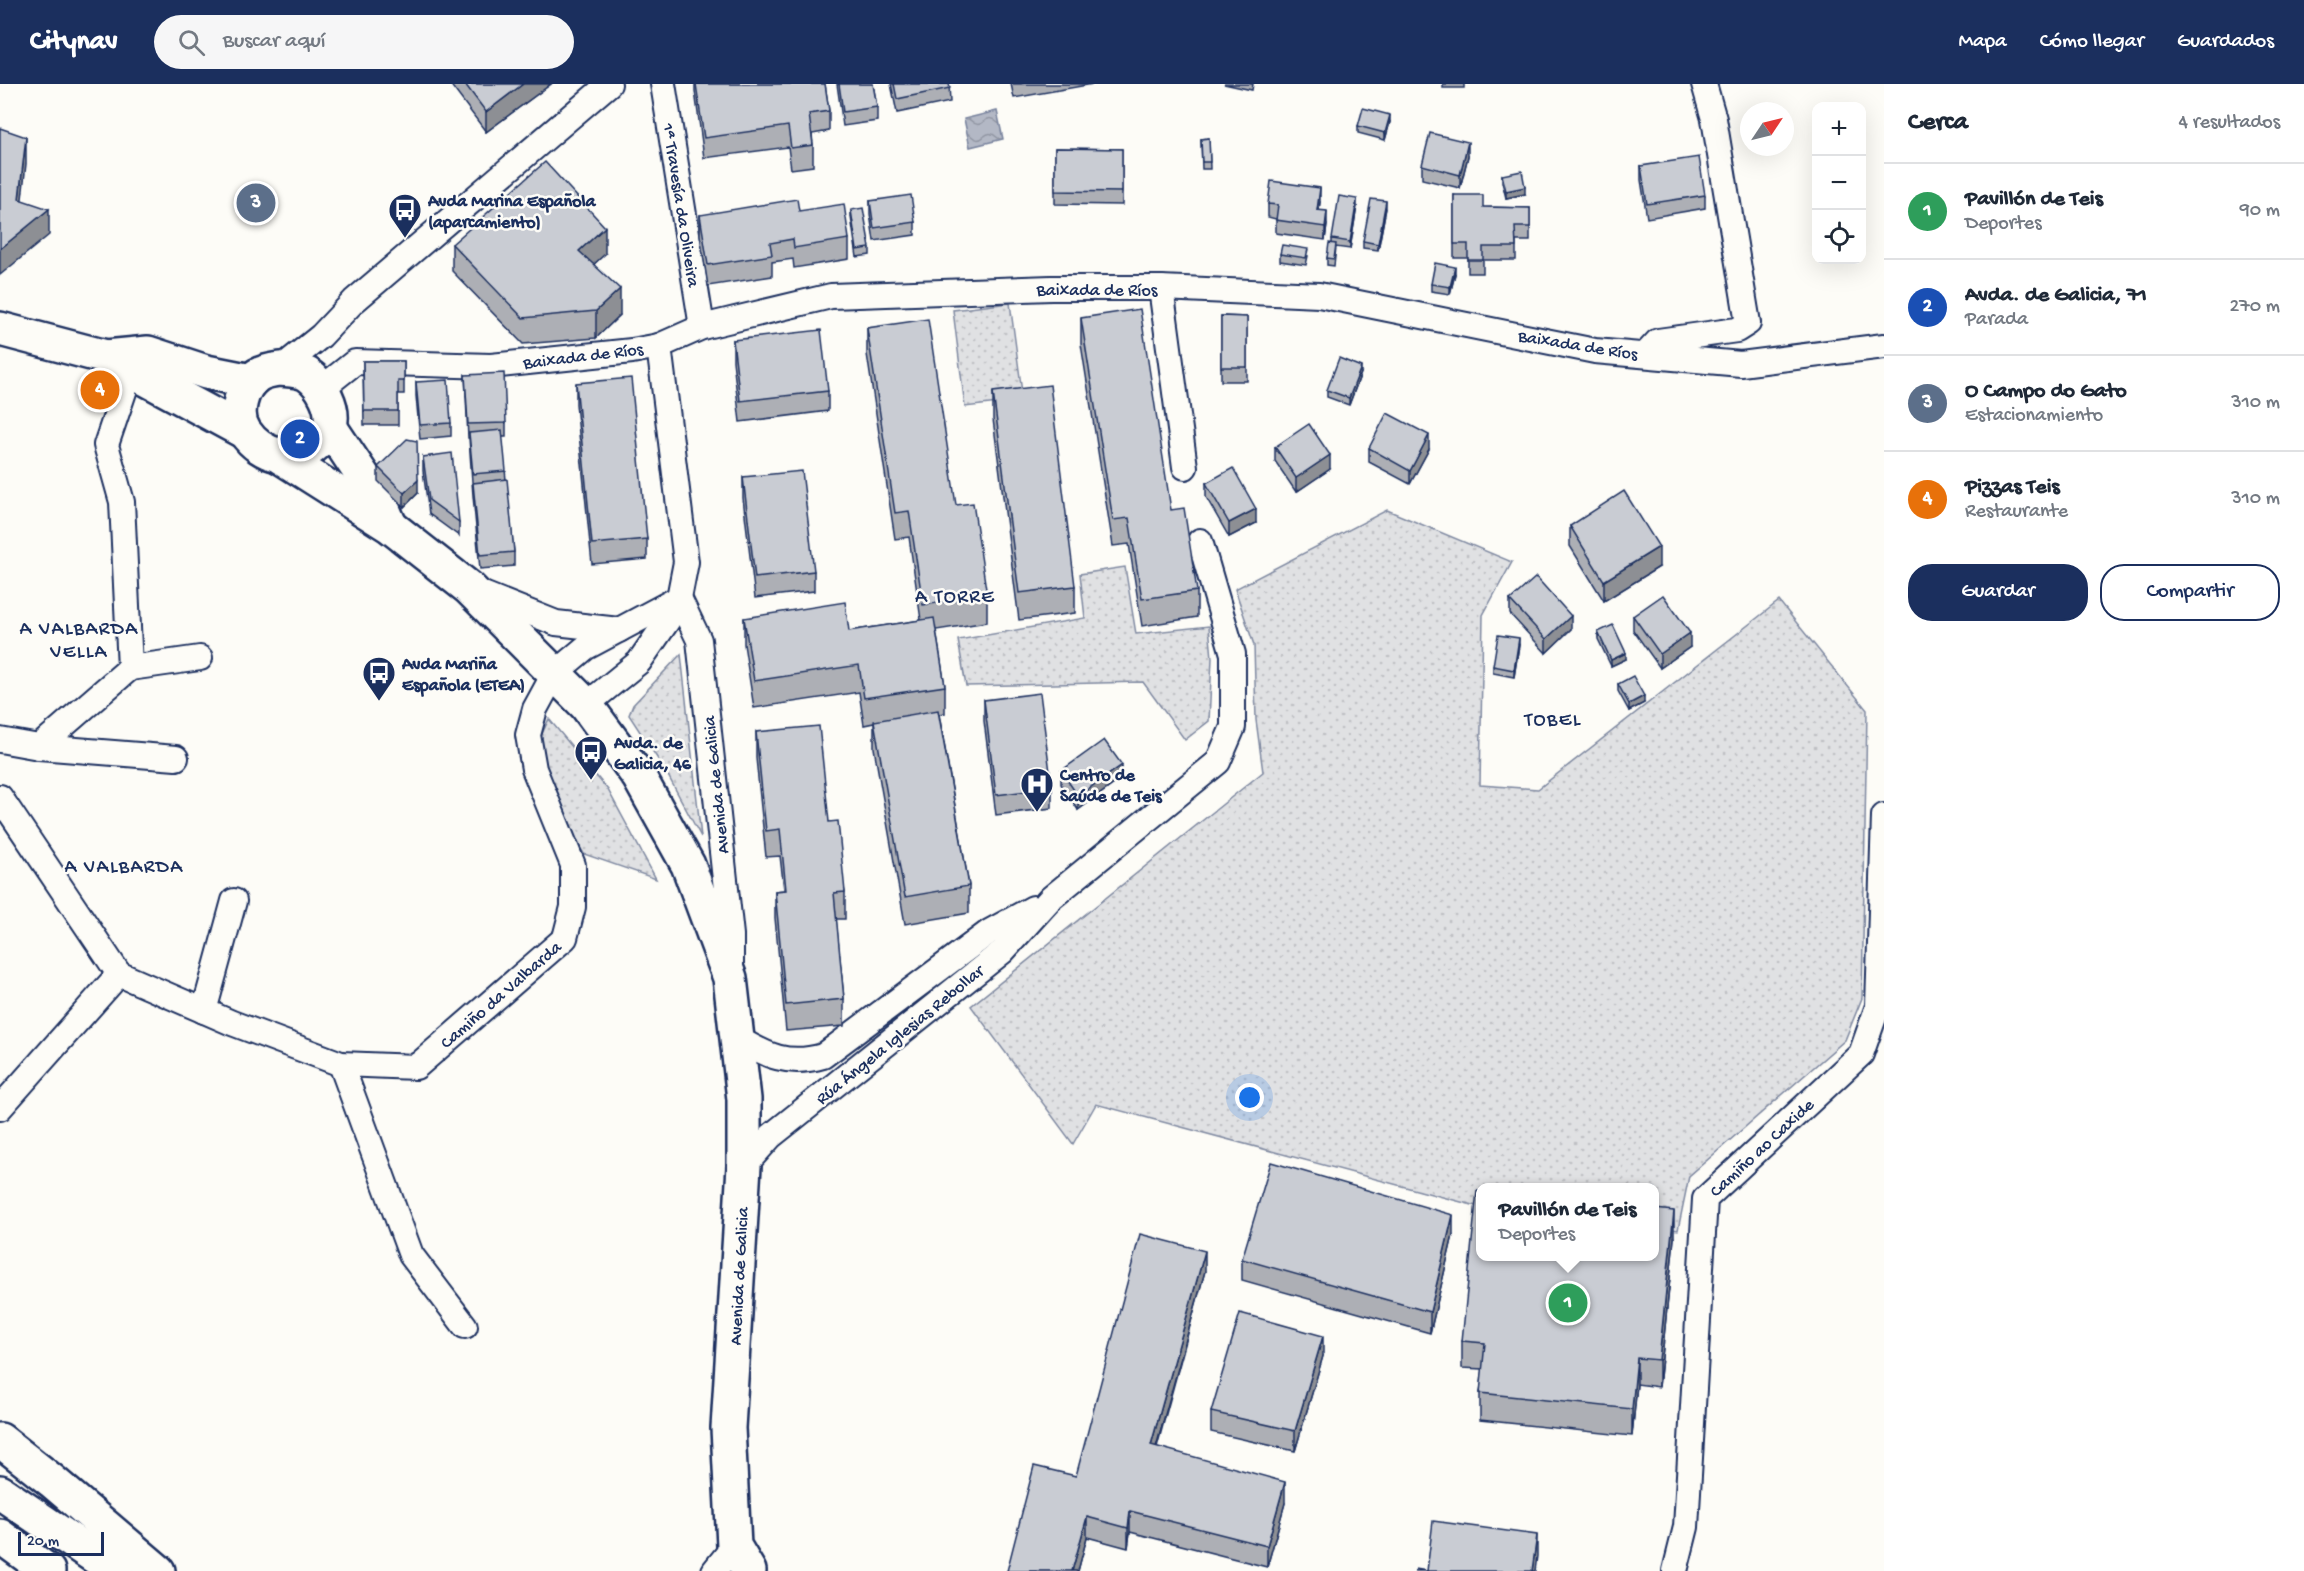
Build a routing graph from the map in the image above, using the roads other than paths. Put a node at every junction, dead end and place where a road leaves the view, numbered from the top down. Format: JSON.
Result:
{"nodes":[{"id":1,"x":609,"y":84,"type":"edge"},
{"id":2,"x":663,"y":84,"type":"edge"},
{"id":3,"x":1704,"y":84,"type":"edge"},
{"id":4,"x":1161,"y":288,"type":"junction"},
{"id":5,"x":702,"y":327,"type":"junction"},
{"id":6,"x":0,"y":329,"type":"edge"},
{"id":7,"x":321,"y":336,"type":"junction"},
{"id":8,"x":659,"y":346,"type":"junction"},
{"id":9,"x":1884,"y":346,"type":"edge"},
{"id":10,"x":1645,"y":355,"type":"junction"},
{"id":11,"x":118,"y":364,"type":"junction"},
{"id":12,"x":265,"y":375,"type":"junction"},
{"id":13,"x":317,"y":384,"type":"junction"},
{"id":14,"x":330,"y":427,"type":"junction"},
{"id":15,"x":243,"y":431,"type":"junction"},
{"id":16,"x":281,"y":456,"type":"junction"},
{"id":17,"x":1185,"y":467,"type":"dead end"},
{"id":18,"x":390,"y":526,"type":"junction"},
{"id":19,"x":1200,"y":541,"type":"dead end"},
{"id":20,"x":469,"y":588,"type":"junction"},
{"id":21,"x":679,"y":598,"type":"junction"},
{"id":22,"x":619,"y":630,"type":"junction"},
{"id":23,"x":200,"y":658,"type":"dead end"},
{"id":24,"x":130,"y":668,"type":"junction"},
{"id":25,"x":554,"y":674,"type":"junction"},
{"id":26,"x":586,"y":705,"type":"junction"},
{"id":27,"x":0,"y":740,"type":"edge"},
{"id":28,"x":39,"y":747,"type":"junction"},
{"id":29,"x":176,"y":758,"type":"dead end"},
{"id":30,"x":0,"y":797,"type":"edge"},
{"id":31,"x":1884,"y":816,"type":"edge"},
{"id":32,"x":1051,"y":898,"type":"junction"},
{"id":33,"x":234,"y":901,"type":"dead end"},
{"id":34,"x":119,"y":974,"type":"junction"},
{"id":35,"x":730,"y":978,"type":"junction"},
{"id":36,"x":204,"y":1011,"type":"junction"},
{"id":37,"x":737,"y":1038,"type":"junction"},
{"id":38,"x":341,"y":1064,"type":"junction"},
{"id":39,"x":0,"y":1108,"type":"edge"},
{"id":40,"x":744,"y":1166,"type":"junction"},
{"id":41,"x":465,"y":1326,"type":"dead end"},
{"id":42,"x":0,"y":1440,"type":"edge"},
{"id":43,"x":0,"y":1492,"type":"edge"},
{"id":44,"x":0,"y":1536,"type":"edge"},
{"id":45,"x":732,"y":1563,"type":"edge"},
{"id":46,"x":48,"y":1571,"type":"edge"},
{"id":47,"x":116,"y":1571,"type":"edge"},
{"id":48,"x":158,"y":1571,"type":"edge"},
{"id":49,"x":1675,"y":1571,"type":"edge"}],
"edges":[{"from":1,"to":7,"type":"street"},
{"from":2,"to":5,"type":"street","name":"1ª Travesía da Oliveira"},
{"from":3,"to":10,"type":"street"},
{"from":4,"to":5,"type":"street","name":"Baixada de Ríos"},
{"from":4,"to":10,"type":"street","name":"Baixada de Ríos"},
{"from":4,"to":17,"type":"street"},
{"from":5,"to":8,"type":"street","name":"Baixada de Ríos"},
{"from":6,"to":11,"type":"main road"},
{"from":7,"to":12,"type":"street"},
{"from":7,"to":13,"type":"street"},
{"from":8,"to":13,"type":"street","name":"Baixada de Ríos"},
{"from":8,"to":21,"type":"street"},
{"from":9,"to":10,"type":"street","name":"Baixada de Ríos"},
{"from":11,"to":12,"type":"main road"},
{"from":11,"to":15,"type":"main road"},
{"from":11,"to":24,"type":"street"},
{"from":12,"to":13,"type":"main road"},
{"from":12,"to":15,"type":"main road"},
{"from":13,"to":14,"type":"main road"},
{"from":14,"to":16,"type":"main road"},
{"from":14,"to":18,"type":"main road","name":"Avenida de Galicia"},
{"from":15,"to":16,"type":"main road"},
{"from":16,"to":18,"type":"main road","name":"Avenida de Galicia"},
{"from":18,"to":20,"type":"main road","name":"Avenida de Galicia"},
{"from":19,"to":32,"type":"street","name":"Rúa Ángela Iglesias Rebollar"},
{"from":20,"to":22,"type":"street","name":"Avenida de Galicia"},
{"from":20,"to":25,"type":"main road","name":"Avenida de Galicia"},
{"from":21,"to":22,"type":"street"},
{"from":21,"to":26,"type":"street"},
{"from":21,"to":35,"type":"street","name":"Avenida de Galicia"},
{"from":22,"to":25,"type":"street"},
{"from":23,"to":24,"type":"street"},
{"from":24,"to":28,"type":"street"},
{"from":25,"to":26,"type":"main road","name":"Avenida de Galicia"},
{"from":25,"to":38,"type":"street","name":"Camiño da Valbarda"},
{"from":26,"to":35,"type":"main road","name":"Avenida de Galicia"},
{"from":27,"to":28,"type":"street"},
{"from":28,"to":29,"type":"street"},
{"from":30,"to":34,"type":"street"},
{"from":31,"to":49,"type":"street","name":"Camiño ao Caxide"},
{"from":32,"to":37,"type":"street","name":"Rúa Ángela Iglesias Rebollar"},
{"from":32,"to":40,"type":"street","name":"Rúa Ángela Iglesias Rebollar"},
{"from":33,"to":36,"type":"street"},
{"from":34,"to":36,"type":"street","name":"Camiño da Valbarda"},
{"from":34,"to":39,"type":"street"},
{"from":35,"to":37,"type":"main road","name":"Avenida de Galicia"},
{"from":36,"to":38,"type":"street","name":"Camiño da Valbarda"},
{"from":37,"to":40,"type":"main road","name":"Avenida de Galicia"},
{"from":38,"to":41,"type":"street"},
{"from":40,"to":45,"type":"main road","name":"Avenida de Galicia"},
{"from":42,"to":48,"type":"main road"},
{"from":43,"to":47,"type":"main road"},
{"from":44,"to":46,"type":"main road"}]}
